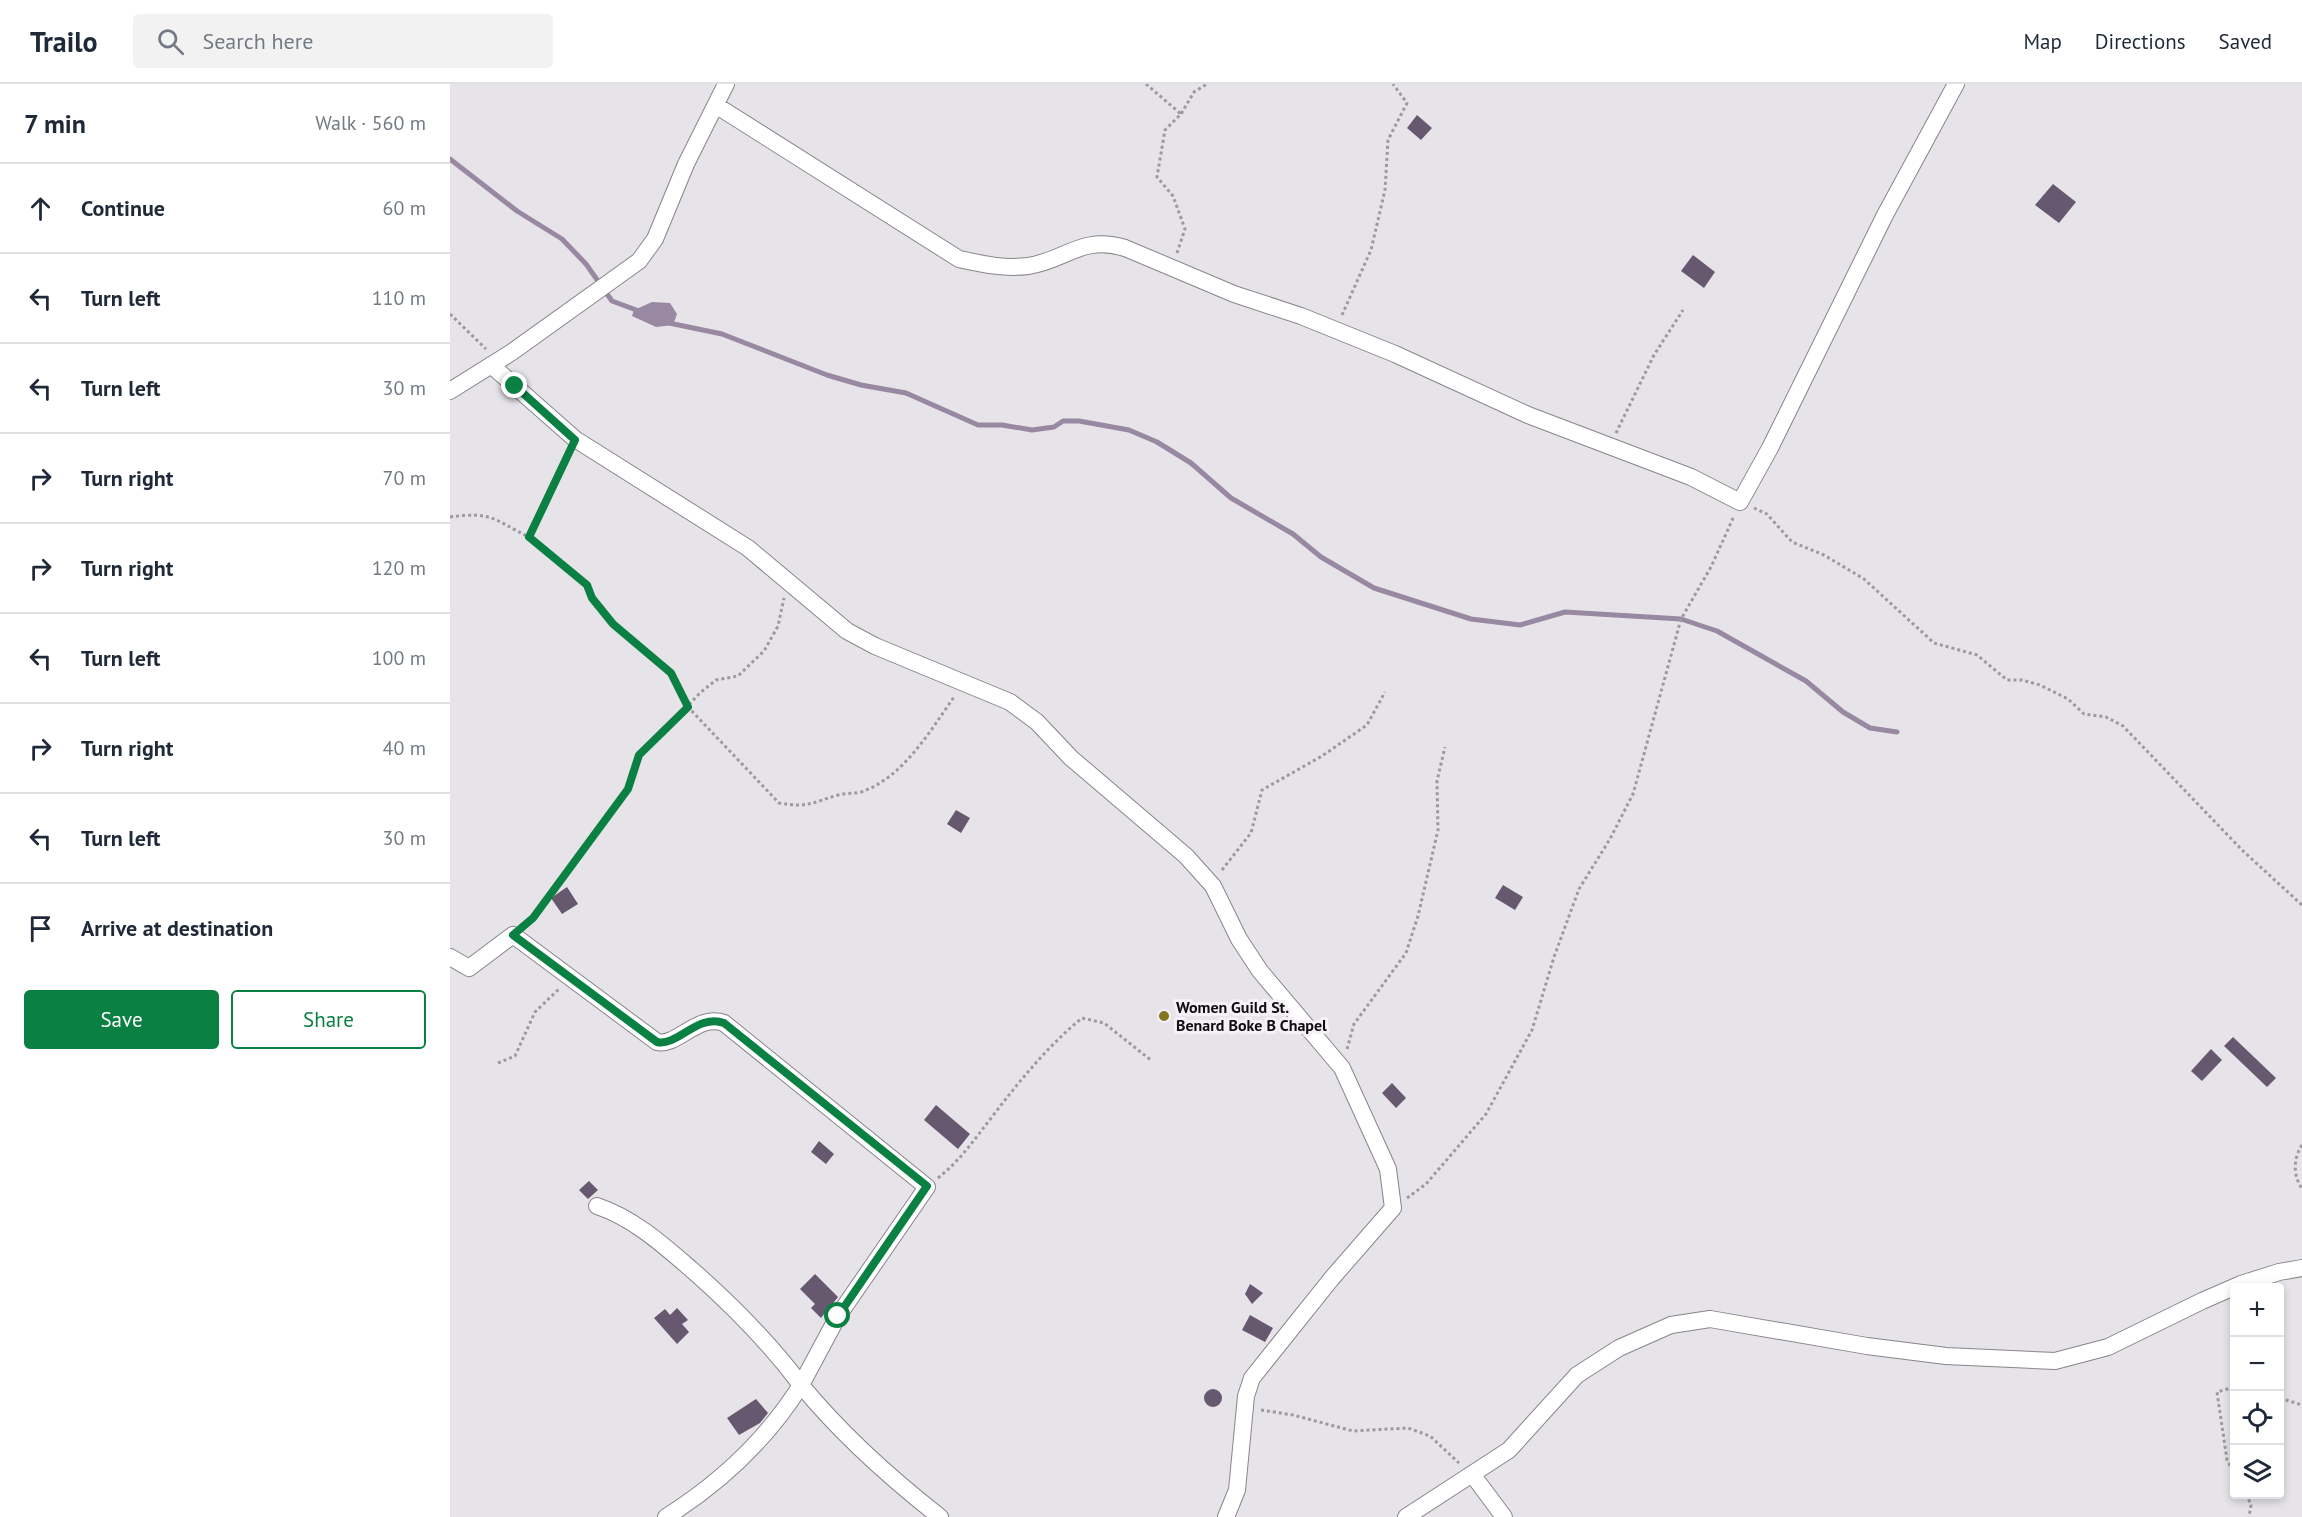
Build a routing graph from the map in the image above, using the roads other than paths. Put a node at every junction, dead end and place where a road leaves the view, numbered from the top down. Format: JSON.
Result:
{"nodes":[{"id":1,"x":726,"y":84,"type":"edge"},
{"id":2,"x":1956,"y":84,"type":"edge"},
{"id":3,"x":717,"y":106,"type":"junction"},
{"id":4,"x":491,"y":365,"type":"junction"},
{"id":5,"x":450,"y":391,"type":"edge"},
{"id":6,"x":450,"y":957,"type":"edge"},
{"id":7,"x":597,"y":1206,"type":"dead end"},
{"id":8,"x":2302,"y":1268,"type":"edge"},
{"id":9,"x":801,"y":1385,"type":"junction"},
{"id":10,"x":1472,"y":1474,"type":"junction"},
{"id":11,"x":666,"y":1517,"type":"edge"},
{"id":12,"x":940,"y":1517,"type":"edge"},
{"id":13,"x":1226,"y":1517,"type":"edge"},
{"id":14,"x":1406,"y":1517,"type":"edge"},
{"id":15,"x":1504,"y":1517,"type":"edge"}],
"edges":[{"from":1,"to":3,"type":"street"},
{"from":2,"to":3,"type":"street"},
{"from":3,"to":4,"type":"street"},
{"from":4,"to":5,"type":"street"},
{"from":4,"to":13,"type":"street"},
{"from":6,"to":9,"type":"street"},
{"from":7,"to":9,"type":"street"},
{"from":8,"to":10,"type":"street"},
{"from":9,"to":11,"type":"street"},
{"from":9,"to":12,"type":"street"},
{"from":10,"to":14,"type":"street"},
{"from":10,"to":15,"type":"street"}]}
